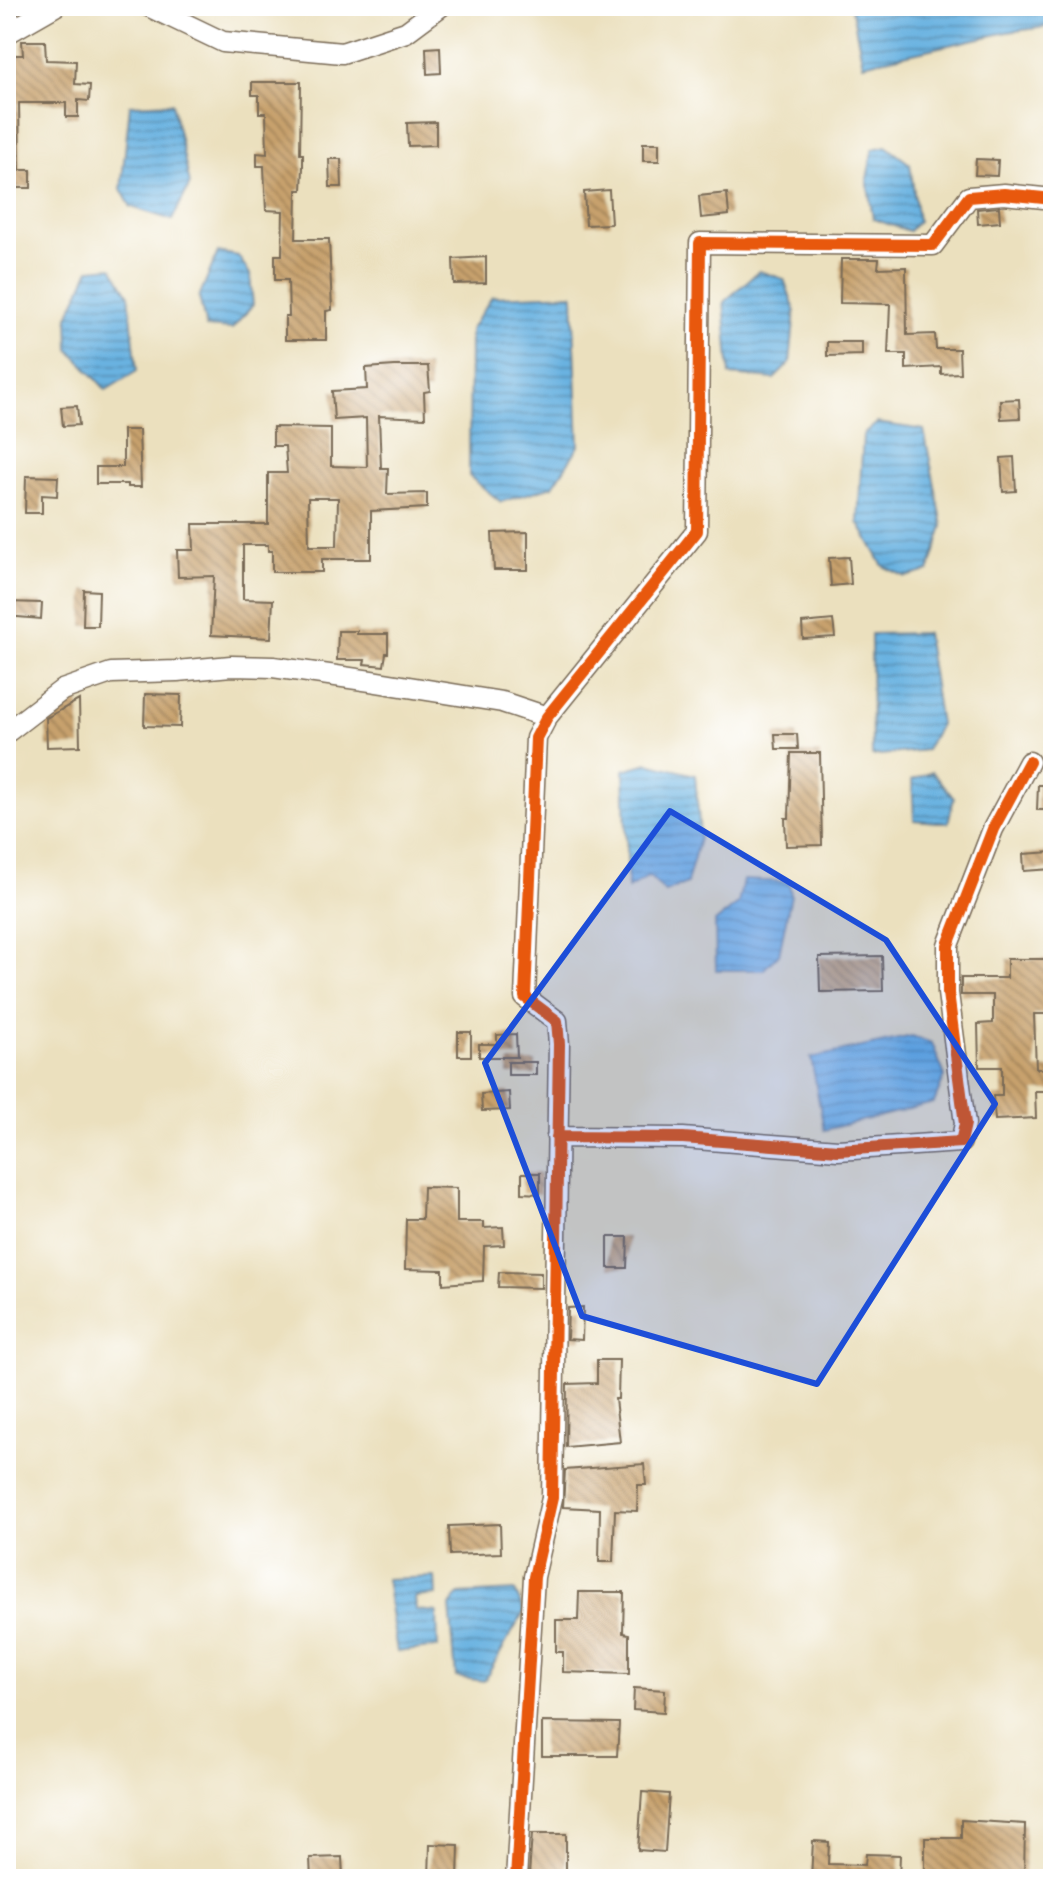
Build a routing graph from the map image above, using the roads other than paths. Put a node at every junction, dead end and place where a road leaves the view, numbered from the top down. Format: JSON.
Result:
{"nodes":[{"id":1,"x":55,"y":6,"type":"edge"},
{"id":2,"x":148,"y":6,"type":"edge"},
{"id":3,"x":441,"y":6,"type":"edge"},
{"id":4,"x":6,"y":34,"type":"edge"},
{"id":5,"x":1053,"y":199,"type":"edge"},
{"id":6,"x":547,"y":717,"type":"junction"},
{"id":7,"x":6,"y":733,"type":"edge"},
{"id":8,"x":1029,"y":762,"type":"dead end"},
{"id":9,"x":557,"y":1137,"type":"junction"},
{"id":10,"x":516,"y":1879,"type":"edge"}],
"edges":[{"from":1,"to":4,"type":"street"},
{"from":2,"to":3,"type":"street"},
{"from":5,"to":6,"type":"street"},
{"from":6,"to":7,"type":"street"},
{"from":6,"to":9,"type":"street"},
{"from":8,"to":9,"type":"street"},
{"from":9,"to":10,"type":"street"}]}
